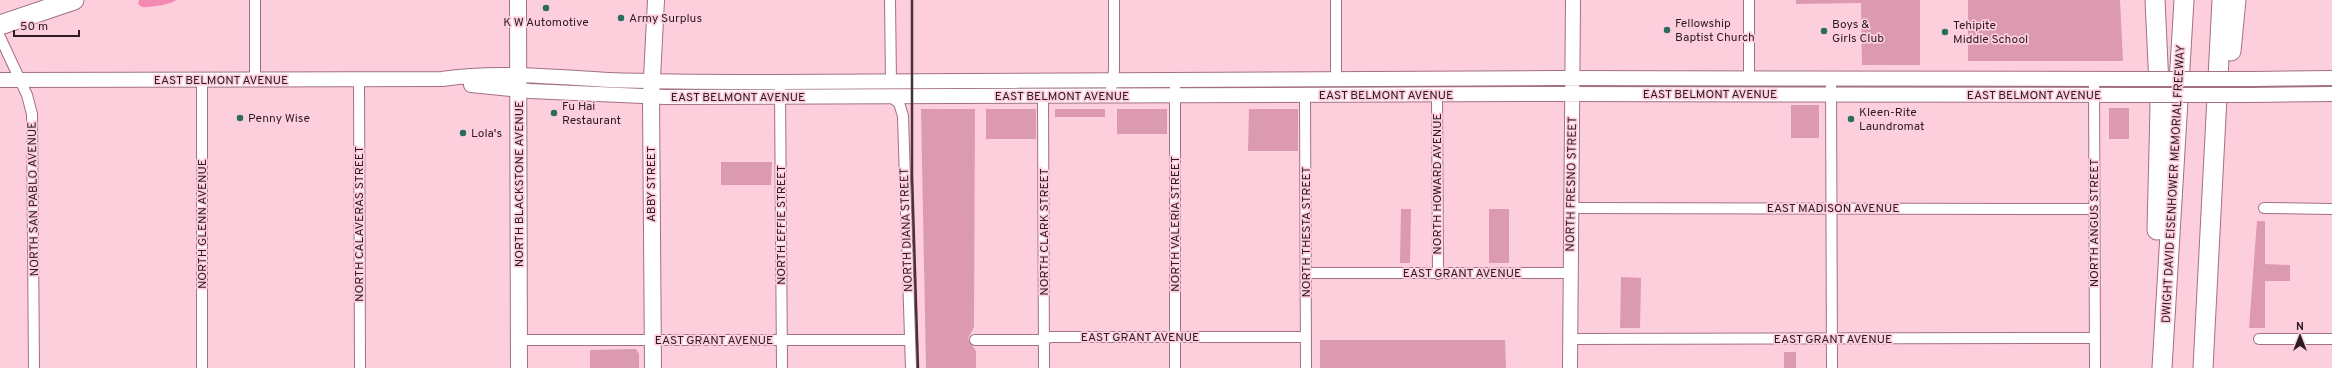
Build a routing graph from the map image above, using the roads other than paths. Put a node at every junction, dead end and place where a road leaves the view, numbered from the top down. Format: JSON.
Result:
{"nodes":[{"id":1,"x":74,"y":0,"type":"edge"},
{"id":2,"x":255,"y":0,"type":"edge"},
{"id":3,"x":518,"y":0,"type":"edge"},
{"id":4,"x":656,"y":0,"type":"edge"},
{"id":5,"x":890,"y":0,"type":"edge"},
{"id":6,"x":1114,"y":0,"type":"edge"},
{"id":7,"x":1336,"y":0,"type":"edge"},
{"id":8,"x":1573,"y":0,"type":"edge"},
{"id":9,"x":1749,"y":0,"type":"edge"},
{"id":10,"x":2155,"y":0,"type":"edge"},
{"id":11,"x":2184,"y":0,"type":"edge"},
{"id":12,"x":2222,"y":0,"type":"edge"},
{"id":13,"x":2236,"y":0,"type":"edge"},
{"id":14,"x":0,"y":25,"type":"edge"},
{"id":15,"x":0,"y":37,"type":"edge"},
{"id":16,"x":1572,"y":78,"type":"junction"},
{"id":17,"x":1749,"y":78,"type":"junction"},
{"id":18,"x":1831,"y":78,"type":"junction"},
{"id":19,"x":2332,"y":78,"type":"edge"},
{"id":20,"x":1336,"y":79,"type":"junction"},
{"id":21,"x":2094,"y":79,"type":"junction"},
{"id":22,"x":0,"y":80,"type":"edge"},
{"id":23,"x":20,"y":80,"type":"junction"},
{"id":24,"x":202,"y":80,"type":"junction"},
{"id":25,"x":255,"y":80,"type":"junction"},
{"id":26,"x":359,"y":80,"type":"junction"},
{"id":27,"x":651,"y":81,"type":"junction"},
{"id":28,"x":1112,"y":81,"type":"junction"},
{"id":29,"x":1175,"y":81,"type":"junction"},
{"id":30,"x":780,"y":82,"type":"junction"},
{"id":31,"x":891,"y":82,"type":"junction"},
{"id":32,"x":518,"y":83,"type":"junction"},
{"id":33,"x":1572,"y":94,"type":"junction"},
{"id":34,"x":1832,"y":94,"type":"junction"},
{"id":35,"x":2332,"y":94,"type":"edge"},
{"id":36,"x":1437,"y":95,"type":"junction"},
{"id":37,"x":2094,"y":95,"type":"junction"},
{"id":38,"x":1110,"y":96,"type":"junction"},
{"id":39,"x":1175,"y":96,"type":"junction"},
{"id":40,"x":1305,"y":96,"type":"junction"},
{"id":41,"x":651,"y":97,"type":"junction"},
{"id":42,"x":780,"y":97,"type":"junction"},
{"id":43,"x":848,"y":97,"type":"junction"},
{"id":44,"x":891,"y":97,"type":"junction"},
{"id":45,"x":1043,"y":97,"type":"junction"},
{"id":46,"x":1572,"y":208,"type":"junction"},
{"id":47,"x":1832,"y":208,"type":"junction"},
{"id":48,"x":2264,"y":208,"type":"dead end"},
{"id":49,"x":2094,"y":209,"type":"junction"},
{"id":50,"x":2332,"y":209,"type":"edge"},
{"id":51,"x":1306,"y":273,"type":"junction"},
{"id":52,"x":1570,"y":273,"type":"junction"},
{"id":53,"x":2208,"y":273,"type":"junction"},
{"id":54,"x":1438,"y":274,"type":"junction"},
{"id":55,"x":1175,"y":336,"type":"junction"},
{"id":56,"x":1306,"y":337,"type":"junction"},
{"id":57,"x":1044,"y":338,"type":"junction"},
{"id":58,"x":2095,"y":338,"type":"junction"},
{"id":59,"x":1570,"y":339,"type":"junction"},
{"id":60,"x":1832,"y":339,"type":"junction"},
{"id":61,"x":2259,"y":339,"type":"dead end"},
{"id":62,"x":2332,"y":339,"type":"edge"},
{"id":63,"x":519,"y":340,"type":"junction"},
{"id":64,"x":652,"y":340,"type":"junction"},
{"id":65,"x":781,"y":340,"type":"junction"},
{"id":66,"x":910,"y":340,"type":"junction"},
{"id":67,"x":975,"y":340,"type":"dead end"},
{"id":68,"x":34,"y":368,"type":"edge"},
{"id":69,"x":202,"y":368,"type":"edge"},
{"id":70,"x":360,"y":368,"type":"edge"},
{"id":71,"x":519,"y":368,"type":"edge"},
{"id":72,"x":653,"y":368,"type":"edge"},
{"id":73,"x":782,"y":368,"type":"edge"},
{"id":74,"x":911,"y":368,"type":"edge"},
{"id":75,"x":1044,"y":368,"type":"edge"},
{"id":76,"x":1175,"y":368,"type":"edge"},
{"id":77,"x":1306,"y":368,"type":"edge"},
{"id":78,"x":1570,"y":368,"type":"edge"},
{"id":79,"x":1832,"y":368,"type":"edge"},
{"id":80,"x":2095,"y":368,"type":"edge"},
{"id":81,"x":2162,"y":368,"type":"edge"},
{"id":82,"x":2203,"y":368,"type":"edge"}],
"edges":[{"from":1,"to":14,"type":"highway"},
{"from":2,"to":25,"type":"street"},
{"from":3,"to":32,"type":"main road","name":"NORTH BLACKSTONE AVENUE"},
{"from":4,"to":27,"type":"main road","name":"ABBY STREET"},
{"from":5,"to":31,"type":"street"},
{"from":6,"to":28,"type":"street"},
{"from":7,"to":20,"type":"street"},
{"from":8,"to":16,"type":"main road","name":"NORTH FRESNO STREET"},
{"from":9,"to":17,"type":"street"},
{"from":10,"to":81,"type":"highway"},
{"from":11,"to":81,"type":"highway","name":"DWIGHT DAVID EISENHOWER MEMORIAL FREEWAY"},
{"from":12,"to":53,"type":"highway"},
{"from":13,"to":53,"type":"highway"},
{"from":15,"to":23,"type":"street","name":"NORTH SAN PABLO AVENUE"},
{"from":16,"to":17,"type":"main road","name":"EAST BELMONT AVENUE"},
{"from":16,"to":20,"type":"main road","name":"EAST BELMONT AVENUE"},
{"from":16,"to":33,"type":"main road","name":"NORTH FRESNO STREET"},
{"from":17,"to":18,"type":"main road","name":"EAST BELMONT AVENUE"},
{"from":18,"to":21,"type":"main road","name":"EAST BELMONT AVENUE"},
{"from":18,"to":34,"type":"street"},
{"from":19,"to":21,"type":"main road","name":"EAST BELMONT AVENUE","bridge":true},
{"from":20,"to":29,"type":"main road","name":"EAST BELMONT AVENUE"},
{"from":21,"to":37,"type":"street","name":"NORTH ANGUS STREET"},
{"from":22,"to":23,"type":"main road","name":"EAST BELMONT AVENUE"},
{"from":23,"to":24,"type":"main road","name":"EAST BELMONT AVENUE"},
{"from":23,"to":68,"type":"street","name":"NORTH SAN PABLO AVENUE"},
{"from":24,"to":25,"type":"main road","name":"EAST BELMONT AVENUE"},
{"from":24,"to":69,"type":"street","name":"NORTH GLENN AVENUE"},
{"from":25,"to":26,"type":"main road","name":"EAST BELMONT AVENUE"},
{"from":26,"to":32,"type":"main road","name":"EAST BELMONT AVENUE"},
{"from":26,"to":70,"type":"street","name":"NORTH CALAVERAS STREET"},
{"from":27,"to":30,"type":"main road","name":"EAST BELMONT AVENUE"},
{"from":27,"to":32,"type":"main road","name":"EAST BELMONT AVENUE"},
{"from":27,"to":41,"type":"main road","name":"ABBY STREET"},
{"from":28,"to":29,"type":"main road","name":"EAST BELMONT AVENUE"},
{"from":28,"to":31,"type":"main road","name":"EAST BELMONT AVENUE"},
{"from":28,"to":38,"type":"street"},
{"from":29,"to":39,"type":"street","name":"NORTH VALERIA STREET"},
{"from":30,"to":31,"type":"main road","name":"EAST BELMONT AVENUE"},
{"from":30,"to":42,"type":"street","name":"NORTH EFFIE STREET"},
{"from":31,"to":43,"type":"main road"},
{"from":32,"to":41,"type":"main road","name":"EAST BELMONT AVENUE"},
{"from":32,"to":63,"type":"main road","name":"NORTH BLACKSTONE AVENUE"},
{"from":33,"to":34,"type":"main road","name":"EAST BELMONT AVENUE"},
{"from":33,"to":36,"type":"main road","name":"EAST BELMONT AVENUE"},
{"from":33,"to":46,"type":"main road","name":"NORTH FRESNO STREET"},
{"from":34,"to":37,"type":"main road","name":"EAST BELMONT AVENUE"},
{"from":34,"to":47,"type":"street"},
{"from":35,"to":37,"type":"main road","name":"EAST BELMONT AVENUE","bridge":true},
{"from":36,"to":40,"type":"main road","name":"EAST BELMONT AVENUE"},
{"from":36,"to":54,"type":"street","name":"NORTH HOWARD AVENUE"},
{"from":37,"to":49,"type":"street","name":"NORTH ANGUS STREET"},
{"from":38,"to":39,"type":"main road","name":"EAST BELMONT AVENUE"},
{"from":38,"to":45,"type":"main road","name":"EAST BELMONT AVENUE"},
{"from":39,"to":40,"type":"main road","name":"EAST BELMONT AVENUE"},
{"from":39,"to":55,"type":"street","name":"NORTH VALERIA STREET"},
{"from":40,"to":51,"type":"street","name":"NORTH THESTA STREET"},
{"from":41,"to":42,"type":"main road","name":"EAST BELMONT AVENUE"},
{"from":41,"to":64,"type":"main road","name":"ABBY STREET"},
{"from":42,"to":43,"type":"main road","name":"EAST BELMONT AVENUE"},
{"from":42,"to":65,"type":"street","name":"NORTH EFFIE STREET"},
{"from":43,"to":44,"type":"main road","name":"EAST BELMONT AVENUE"},
{"from":44,"to":45,"type":"main road","name":"EAST BELMONT AVENUE"},
{"from":44,"to":66,"type":"street","name":"NORTH DIANA STREET"},
{"from":45,"to":57,"type":"street","name":"NORTH CLARK STREET"},
{"from":46,"to":47,"type":"street","name":"EAST MADISON AVENUE"},
{"from":46,"to":52,"type":"main road","name":"NORTH FRESNO STREET"},
{"from":47,"to":49,"type":"street","name":"EAST MADISON AVENUE"},
{"from":47,"to":60,"type":"street"},
{"from":48,"to":50,"type":"street"},
{"from":49,"to":58,"type":"street","name":"NORTH ANGUS STREET"},
{"from":51,"to":54,"type":"street","name":"EAST GRANT AVENUE"},
{"from":51,"to":56,"type":"street","name":"NORTH THESTA STREET"},
{"from":52,"to":54,"type":"street","name":"EAST GRANT AVENUE"},
{"from":52,"to":59,"type":"main road","name":"NORTH FRESNO STREET"},
{"from":53,"to":82,"type":"highway"},
{"from":55,"to":56,"type":"street","name":"EAST GRANT AVENUE"},
{"from":55,"to":57,"type":"street","name":"EAST GRANT AVENUE"},
{"from":55,"to":76,"type":"street","name":"NORTH VALERIA STREET"},
{"from":56,"to":77,"type":"street","name":"NORTH THESTA STREET"},
{"from":57,"to":67,"type":"street","name":"EAST GRANT AVENUE"},
{"from":57,"to":75,"type":"street","name":"NORTH CLARK STREET"},
{"from":58,"to":60,"type":"street","name":"EAST GRANT AVENUE"},
{"from":58,"to":80,"type":"street","name":"NORTH ANGUS STREET"},
{"from":59,"to":60,"type":"street","name":"EAST GRANT AVENUE"},
{"from":59,"to":78,"type":"main road","name":"NORTH FRESNO STREET"},
{"from":60,"to":79,"type":"street"},
{"from":61,"to":62,"type":"street"},
{"from":63,"to":64,"type":"street","name":"EAST GRANT AVENUE"},
{"from":63,"to":71,"type":"main road","name":"NORTH BLACKSTONE AVENUE"},
{"from":64,"to":65,"type":"street","name":"EAST GRANT AVENUE"},
{"from":64,"to":72,"type":"main road","name":"ABBY STREET"},
{"from":65,"to":66,"type":"street","name":"EAST GRANT AVENUE"},
{"from":65,"to":73,"type":"street","name":"NORTH EFFIE STREET"},
{"from":66,"to":74,"type":"street","name":"NORTH DIANA STREET"}]}
